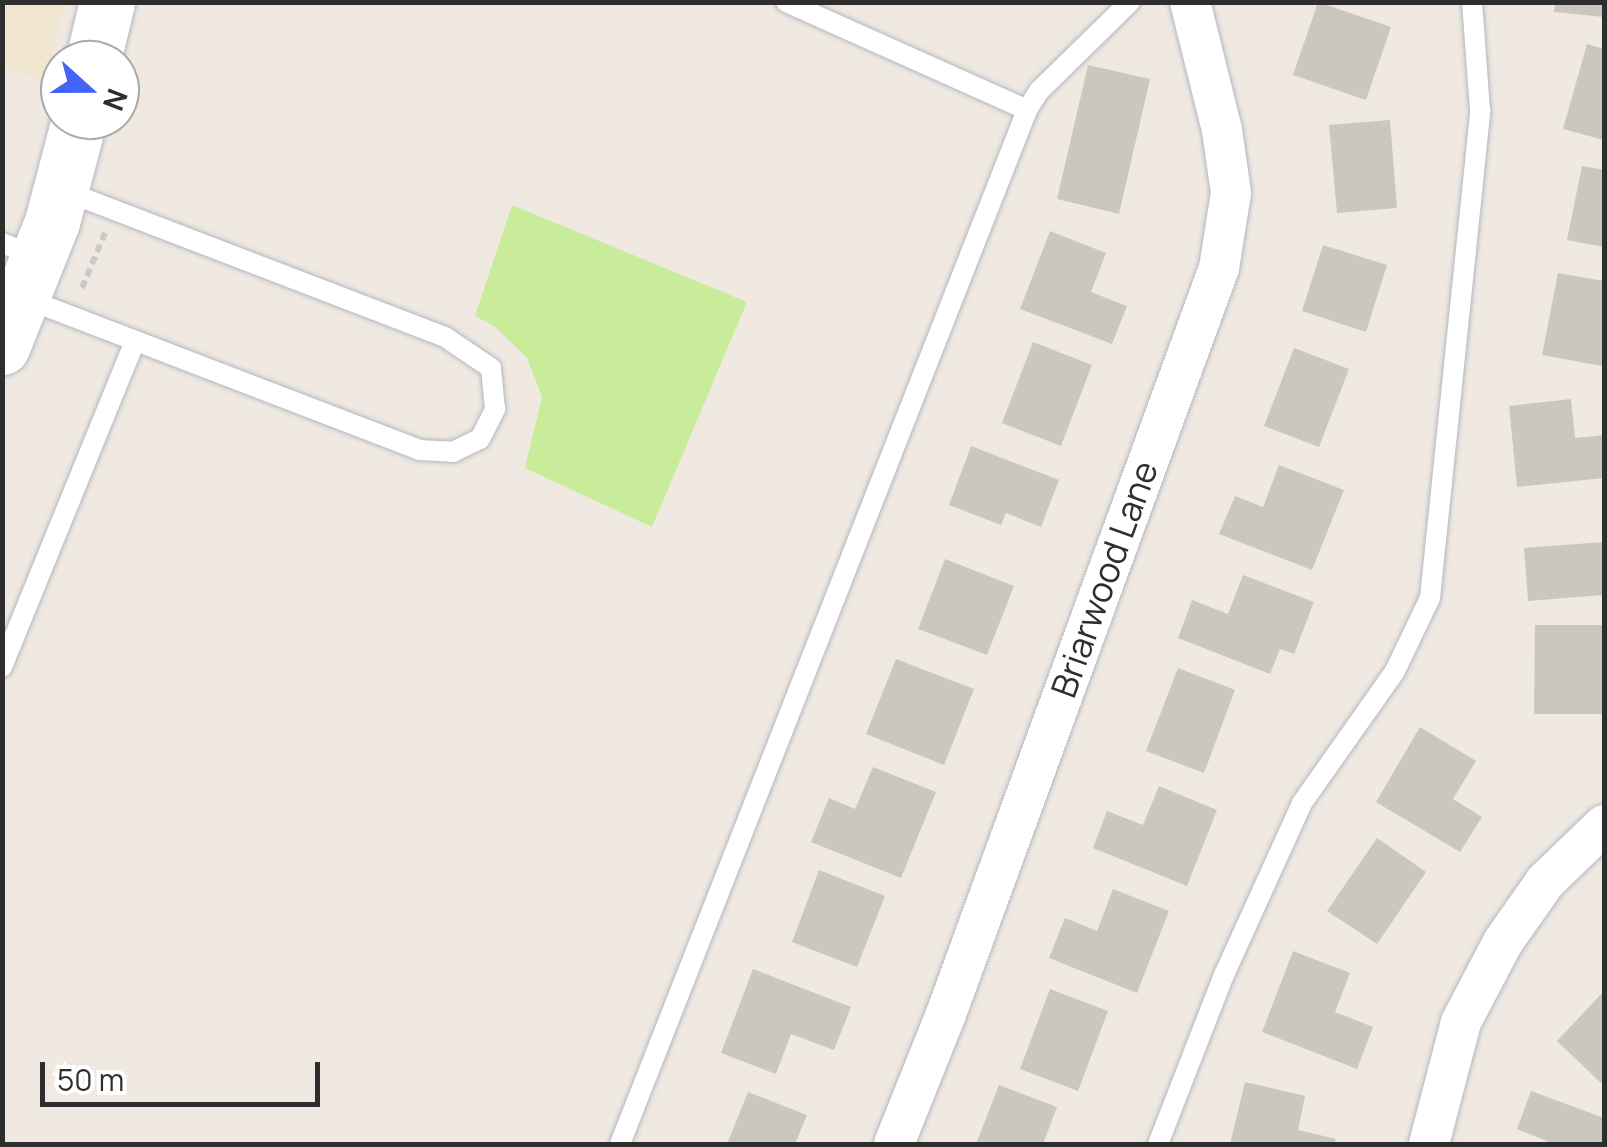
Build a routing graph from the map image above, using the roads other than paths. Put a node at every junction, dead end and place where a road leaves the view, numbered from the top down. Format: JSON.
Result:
{"nodes":[{"id":1,"x":107,"y":2,"type":"edge"},
{"id":2,"x":786,"y":2,"type":"edge"},
{"id":3,"x":1130,"y":2,"type":"edge"},
{"id":4,"x":1190,"y":2,"type":"edge"},
{"id":5,"x":1472,"y":2,"type":"edge"},
{"id":6,"x":98,"y":40,"type":"edge"},
{"id":7,"x":1027,"y":110,"type":"junction"},
{"id":8,"x":74,"y":140,"type":"edge"},
{"id":9,"x":61,"y":189,"type":"junction"},
{"id":10,"x":16,"y":286,"type":"edge"},
{"id":11,"x":135,"y":341,"type":"junction"},
{"id":12,"x":2,"y":668,"type":"edge"},
{"id":13,"x":1604,"y":825,"type":"edge"},
{"id":14,"x":620,"y":1144,"type":"edge"},
{"id":15,"x":894,"y":1144,"type":"edge"},
{"id":16,"x":1158,"y":1144,"type":"edge"},
{"id":17,"x":1429,"y":1144,"type":"edge"}],
"edges":[{"from":1,"to":6,"type":"street"},
{"from":2,"to":7,"type":"lane"},
{"from":3,"to":7,"type":"lane"},
{"from":4,"to":15,"type":"street","name":"Briarwood Lane"},
{"from":5,"to":16,"type":"lane"},
{"from":7,"to":14,"type":"lane"},
{"from":8,"to":9,"type":"street"},
{"from":9,"to":10,"type":"street"},
{"from":9,"to":11,"type":"lane"},
{"from":10,"to":11,"type":"lane"},
{"from":11,"to":12,"type":"lane"},
{"from":13,"to":17,"type":"street"}]}
